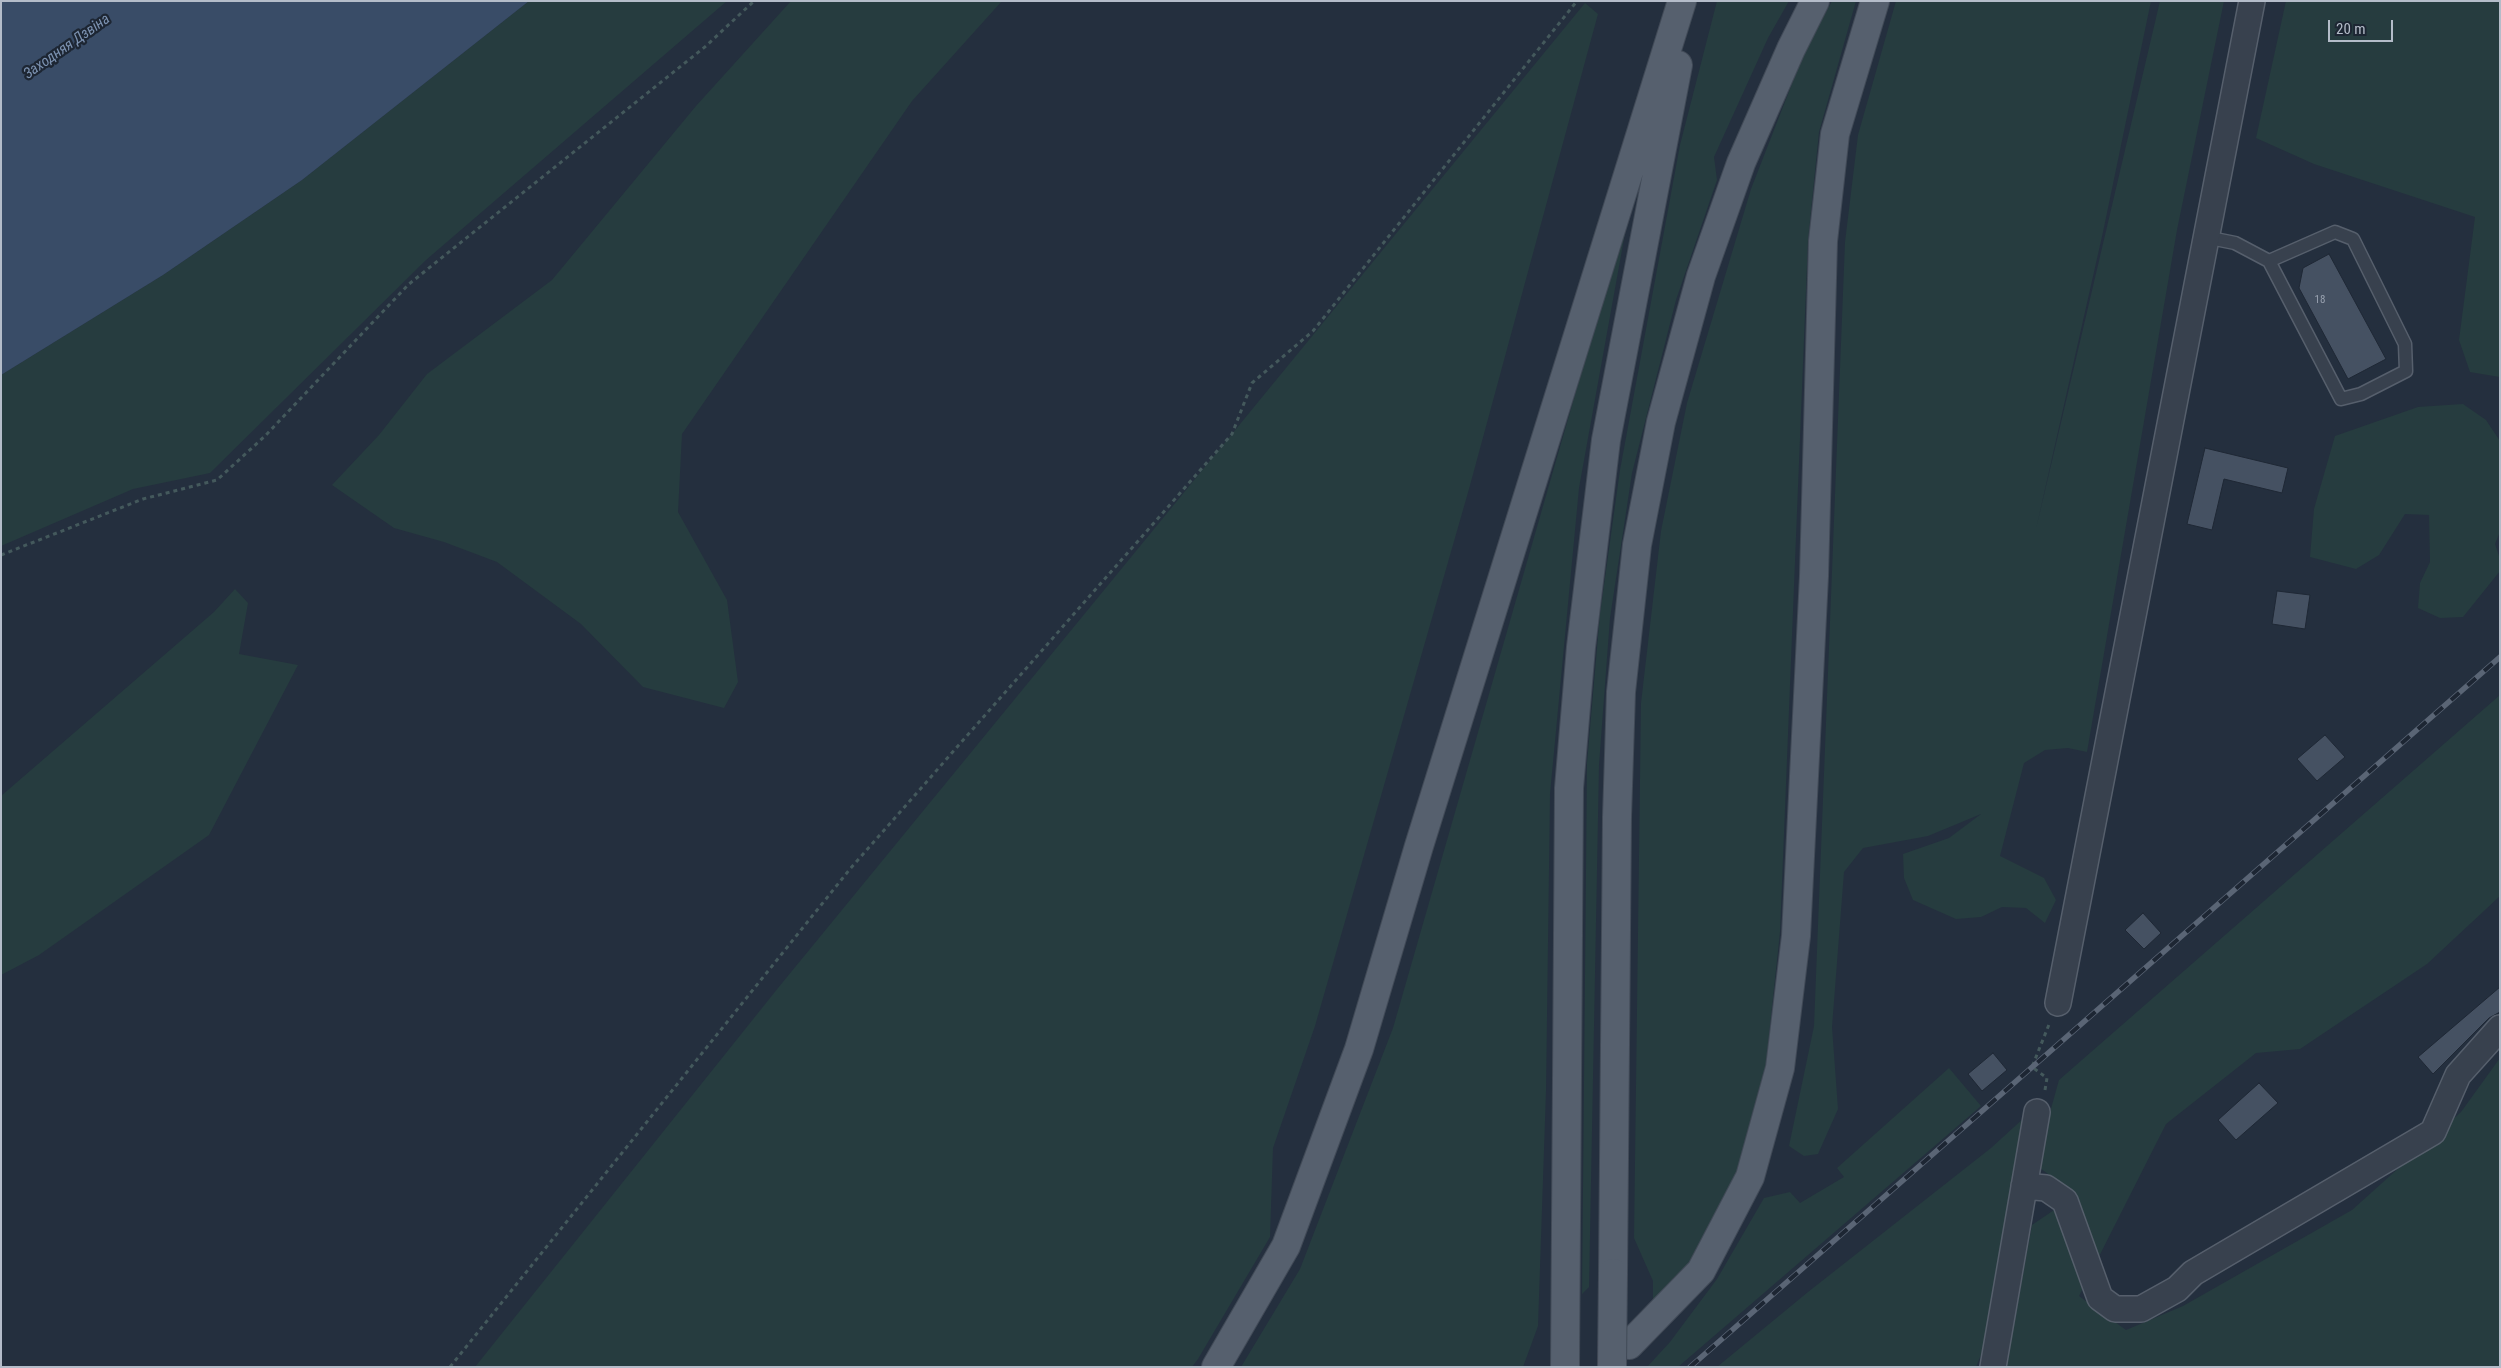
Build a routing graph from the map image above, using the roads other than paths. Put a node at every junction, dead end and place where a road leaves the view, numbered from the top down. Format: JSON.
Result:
{"nodes":[{"id":1,"x":1682,"y":1,"type":"edge"},
{"id":2,"x":1690,"y":1,"type":"edge"},
{"id":3,"x":1815,"y":1,"type":"edge"},
{"id":4,"x":1875,"y":1,"type":"edge"},
{"id":5,"x":2252,"y":1,"type":"edge"},
{"id":6,"x":2205,"y":237,"type":"junction"},
{"id":7,"x":2269,"y":261,"type":"junction"},
{"id":8,"x":2058,"y":1003,"type":"road end"},
{"id":9,"x":2500,"y":1028,"type":"edge"},
{"id":10,"x":2037,"y":1112,"type":"road end"},
{"id":11,"x":2024,"y":1186,"type":"junction"},
{"id":12,"x":1629,"y":1345,"type":"dead end"},
{"id":13,"x":1216,"y":1367,"type":"edge"},
{"id":14,"x":1564,"y":1367,"type":"edge"},
{"id":15,"x":1612,"y":1367,"type":"edge"},
{"id":16,"x":1993,"y":1367,"type":"edge"}],
"edges":[{"from":1,"to":13,"type":"main road"},
{"from":2,"to":14,"type":"main road"},
{"from":3,"to":15,"type":"main road","bridge":true},
{"from":4,"to":12,"type":"main road"},
{"from":5,"to":6,"type":"street"},
{"from":6,"to":7,"type":"lane"},
{"from":6,"to":8,"type":"street"},
{"from":7,"to":7,"type":"lane"},
{"from":9,"to":11,"type":"street"},
{"from":10,"to":11,"type":"street"},
{"from":11,"to":16,"type":"street"}]}
